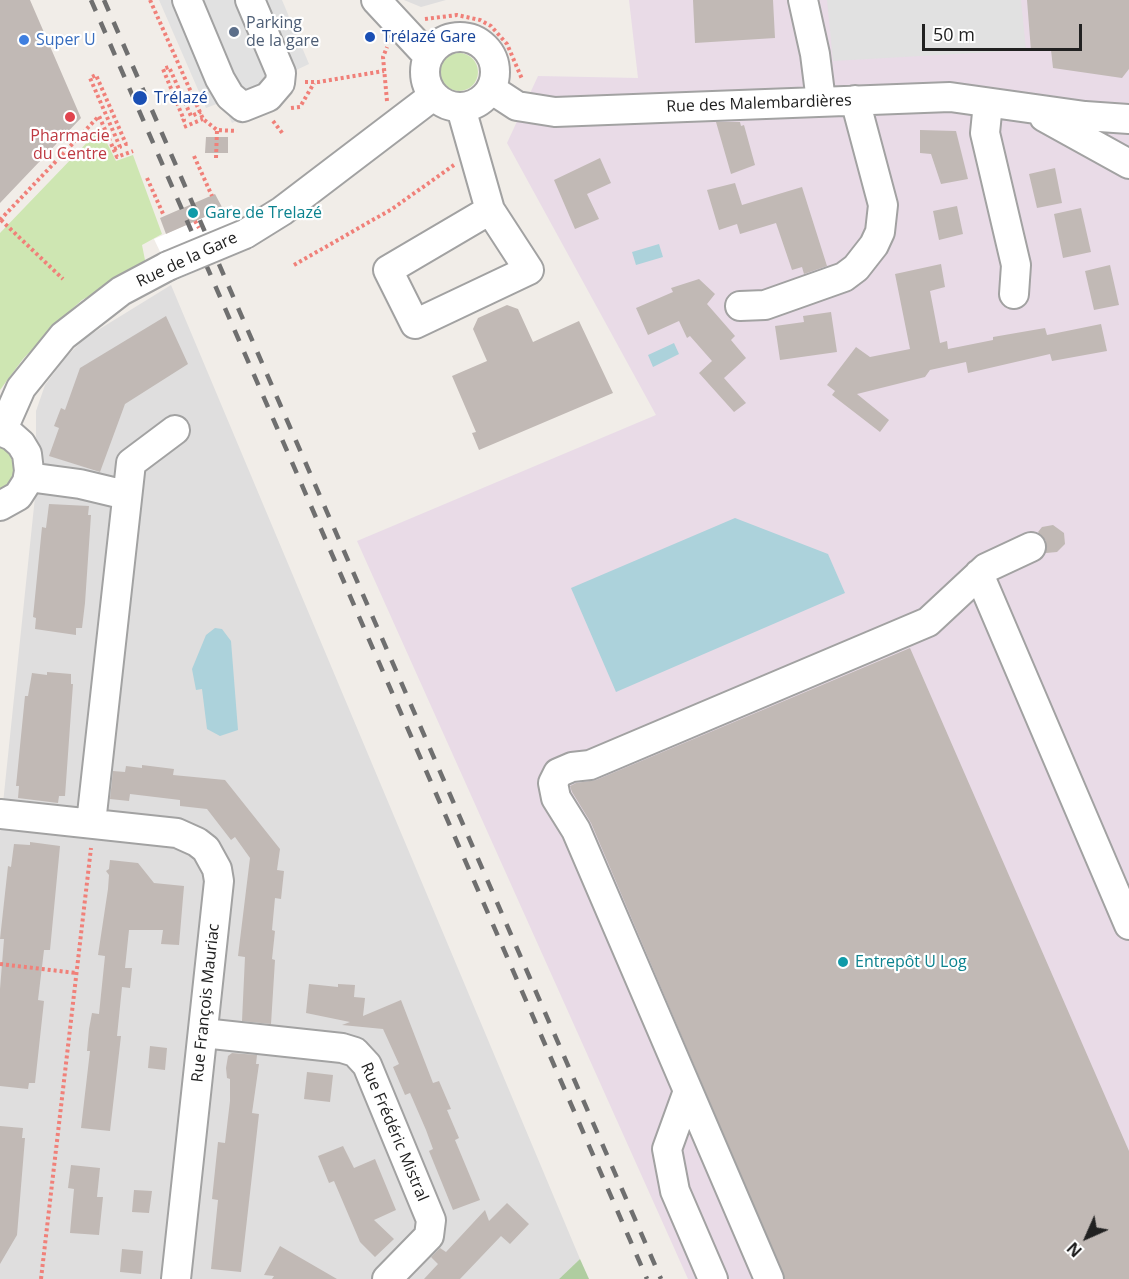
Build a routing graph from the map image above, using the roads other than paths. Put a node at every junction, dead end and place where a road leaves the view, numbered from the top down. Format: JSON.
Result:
{"nodes":[{"id":1,"x":187,"y":0,"type":"edge"},
{"id":2,"x":250,"y":0,"type":"edge"},
{"id":3,"x":376,"y":0,"type":"edge"},
{"id":4,"x":803,"y":0,"type":"edge"},
{"id":5,"x":428,"y":56,"type":"junction"},
{"id":6,"x":491,"y":89,"type":"junction"},
{"id":7,"x":433,"y":96,"type":"junction"},
{"id":8,"x":855,"y":100,"type":"junction"},
{"id":9,"x":821,"y":101,"type":"junction"},
{"id":10,"x":988,"y":103,"type":"junction"},
{"id":11,"x":461,"y":108,"type":"junction"},
{"id":12,"x":1032,"y":109,"type":"junction"},
{"id":13,"x":1129,"y":119,"type":"edge"},
{"id":14,"x":1129,"y":164,"type":"edge"},
{"id":15,"x":489,"y":210,"type":"junction"},
{"id":16,"x":1014,"y":294,"type":"dead end"},
{"id":17,"x":740,"y":306,"type":"dead end"},
{"id":18,"x":175,"y":430,"type":"dead end"},
{"id":19,"x":1,"y":431,"type":"edge"},
{"id":20,"x":28,"y":477,"type":"junction"},
{"id":21,"x":126,"y":495,"type":"junction"},
{"id":22,"x":0,"y":506,"type":"edge"},
{"id":23,"x":1031,"y":547,"type":"dead end"},
{"id":24,"x":979,"y":574,"type":"junction"},
{"id":25,"x":0,"y":814,"type":"edge"},
{"id":26,"x":91,"y":832,"type":"junction"},
{"id":27,"x":1129,"y":925,"type":"edge"},
{"id":28,"x":203,"y":1033,"type":"junction"},
{"id":29,"x":688,"y":1091,"type":"junction"},
{"id":30,"x":182,"y":1278,"type":"edge"},
{"id":31,"x":387,"y":1279,"type":"edge"},
{"id":32,"x":713,"y":1279,"type":"edge"},
{"id":33,"x":769,"y":1279,"type":"edge"}],
"edges":[{"from":1,"to":2,"type":"street"},
{"from":3,"to":5,"type":"street"},
{"from":4,"to":9,"type":"street"},
{"from":5,"to":6,"type":"street"},
{"from":5,"to":7,"type":"street"},
{"from":6,"to":9,"type":"street","name":"Rue des Malembardières"},
{"from":6,"to":11,"type":"street"},
{"from":7,"to":11,"type":"street"},
{"from":7,"to":19,"type":"street","name":"Rue de la Gare","bridge":true},
{"from":8,"to":9,"type":"street","name":"Rue des Malembardières"},
{"from":8,"to":10,"type":"street","name":"Rue des Malembardières"},
{"from":8,"to":17,"type":"street"},
{"from":10,"to":12,"type":"street","name":"Rue des Malembardières"},
{"from":10,"to":16,"type":"street"},
{"from":11,"to":15,"type":"street"},
{"from":12,"to":13,"type":"street","name":"Rue des Malembardières"},
{"from":12,"to":14,"type":"street","name":"Rue des Malembardières"},
{"from":15,"to":15,"type":"street"},
{"from":18,"to":21,"type":"street"},
{"from":19,"to":20,"type":"street"},
{"from":20,"to":21,"type":"street"},
{"from":20,"to":22,"type":"street"},
{"from":21,"to":26,"type":"street"},
{"from":23,"to":24,"type":"street"},
{"from":24,"to":27,"type":"street"},
{"from":24,"to":29,"type":"street"},
{"from":25,"to":26,"type":"street","name":"Rue François Mauriac"},
{"from":26,"to":28,"type":"street","name":"Rue François Mauriac"},
{"from":28,"to":30,"type":"street","name":"Rue François Mauriac"},
{"from":28,"to":31,"type":"street","name":"Rue Frédéric Mistral"},
{"from":29,"to":32,"type":"street"},
{"from":29,"to":33,"type":"street"}]}
